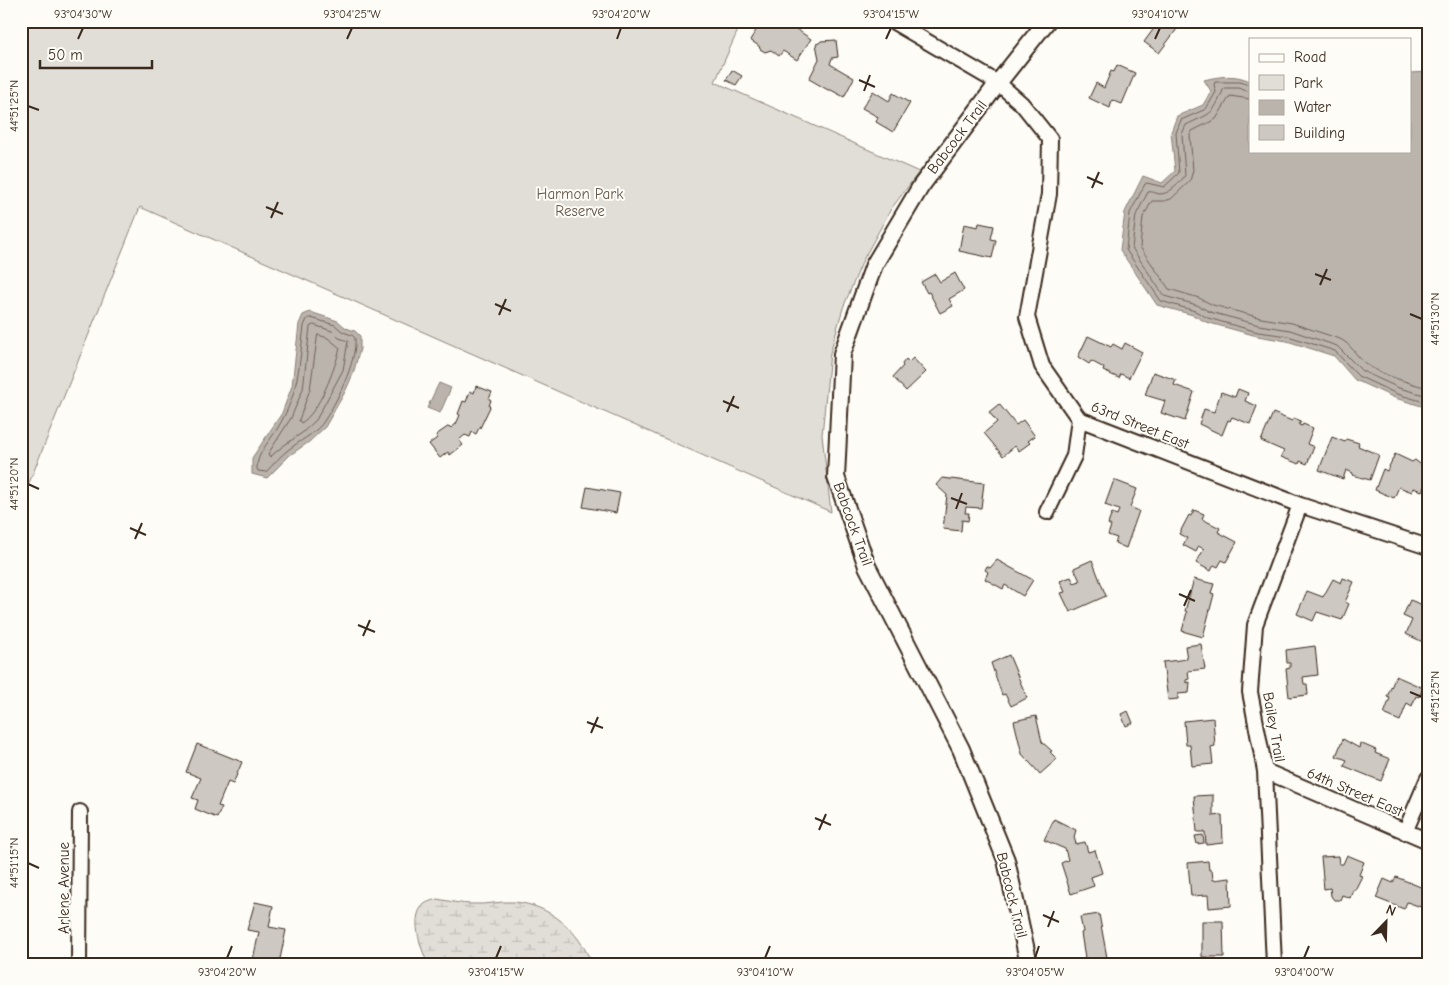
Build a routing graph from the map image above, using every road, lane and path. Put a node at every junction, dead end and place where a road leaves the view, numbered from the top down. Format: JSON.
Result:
{"nodes":[{"id":1,"x":892,"y":21,"type":"edge"},
{"id":2,"x":1047,"y":21,"type":"edge"},
{"id":3,"x":998,"y":83,"type":"junction"},
{"id":4,"x":1079,"y":419,"type":"junction"},
{"id":5,"x":1300,"y":505,"type":"junction"},
{"id":6,"x":1047,"y":512,"type":"dead end"},
{"id":7,"x":1428,"y":547,"type":"edge"},
{"id":8,"x":1265,"y":771,"type":"junction"},
{"id":9,"x":1428,"y":778,"type":"edge"},
{"id":10,"x":80,"y":812,"type":"dead end"},
{"id":11,"x":1405,"y":832,"type":"junction"},
{"id":12,"x":1428,"y":841,"type":"edge"},
{"id":13,"x":80,"y":964,"type":"edge"},
{"id":14,"x":1029,"y":964,"type":"edge"},
{"id":15,"x":1274,"y":964,"type":"edge"}],
"edges":[{"from":1,"to":3,"type":"street","name":"63rd Street East"},
{"from":2,"to":3,"type":"street","name":"Babcock Trail"},
{"from":3,"to":4,"type":"street","name":"63rd Street East"},
{"from":3,"to":14,"type":"street","name":"Babcock Trail"},
{"from":4,"to":5,"type":"street","name":"63rd Street East"},
{"from":4,"to":6,"type":"street"},
{"from":5,"to":7,"type":"street","name":"63rd Street East"},
{"from":5,"to":8,"type":"street","name":"Bailey Trail"},
{"from":8,"to":11,"type":"street","name":"64th Street East"},
{"from":8,"to":15,"type":"street","name":"Bailey Trail"},
{"from":9,"to":11,"type":"street"},
{"from":10,"to":13,"type":"street","name":"Arlene Avenue"},
{"from":11,"to":12,"type":"street","name":"64th Street East"}]}
